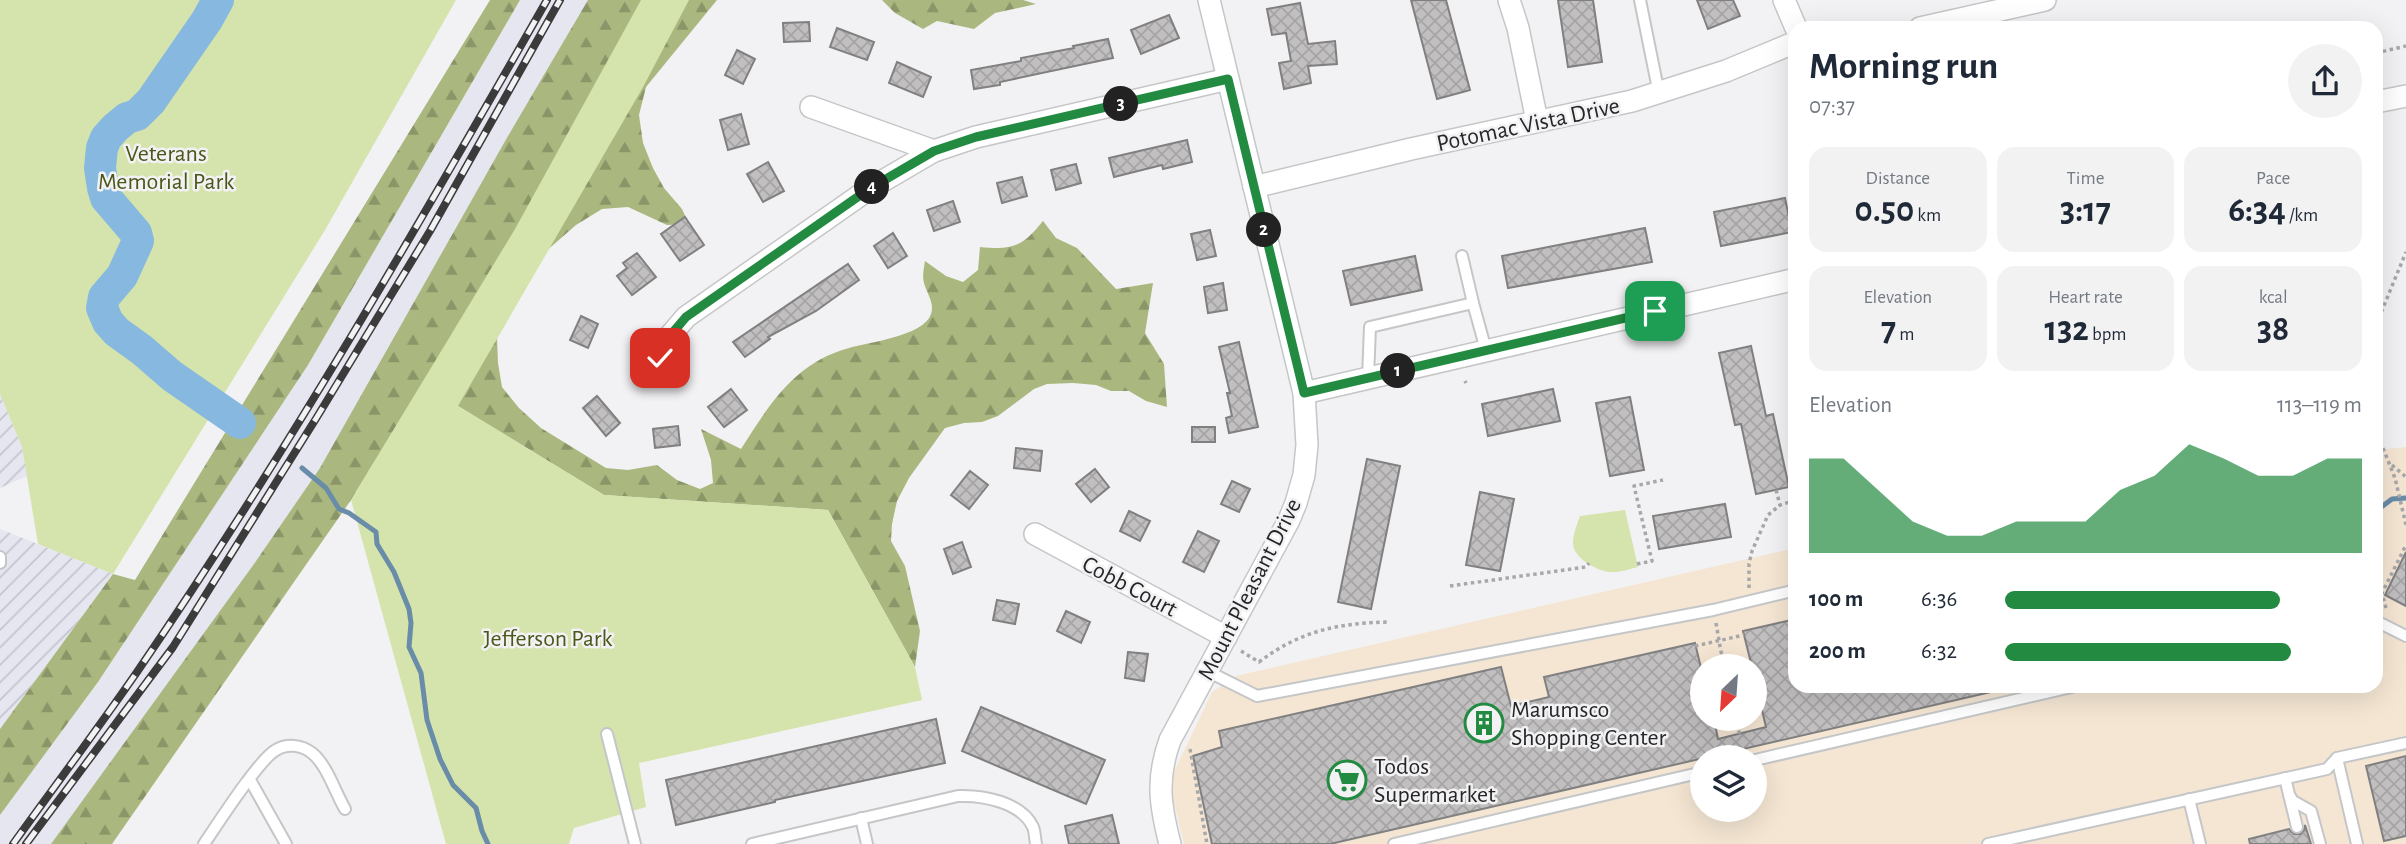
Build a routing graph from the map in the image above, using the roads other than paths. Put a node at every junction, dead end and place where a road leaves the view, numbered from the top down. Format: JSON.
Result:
{"nodes":[{"id":1,"x":1209,"y":0,"type":"edge"},
{"id":2,"x":1509,"y":0,"type":"edge"},
{"id":3,"x":1640,"y":0,"type":"edge"},
{"id":4,"x":1784,"y":0,"type":"edge"},
{"id":5,"x":2045,"y":0,"type":"edge"},
{"id":6,"x":1793,"y":21,"type":"edge"},
{"id":7,"x":1951,"y":21,"type":"edge"},
{"id":8,"x":1788,"y":44,"type":"edge"},
{"id":9,"x":1228,"y":79,"type":"junction"},
{"id":10,"x":1659,"y":94,"type":"junction"},
{"id":11,"x":2406,"y":96,"type":"edge"},
{"id":12,"x":2383,"y":101,"type":"edge"},
{"id":13,"x":811,"y":107,"type":"dead end"},
{"id":14,"x":1536,"y":121,"type":"junction"},
{"id":15,"x":934,"y":151,"type":"junction"},
{"id":16,"x":1254,"y":187,"type":"junction"},
{"id":17,"x":1462,"y":256,"type":"dead end"},
{"id":18,"x":1788,"y":281,"type":"edge"},
{"id":19,"x":1473,"y":303,"type":"junction"},
{"id":20,"x":1486,"y":351,"type":"junction"},
{"id":21,"x":660,"y":358,"type":"dead end"},
{"id":22,"x":1367,"y":378,"type":"junction"},
{"id":23,"x":1304,"y":393,"type":"junction"},
{"id":24,"x":1035,"y":534,"type":"dead end"},
{"id":25,"x":0,"y":557,"type":"edge"},
{"id":26,"x":0,"y":563,"type":"edge"},
{"id":27,"x":1788,"y":592,"type":"edge"},
{"id":28,"x":2383,"y":624,"type":"edge"},
{"id":29,"x":2406,"y":636,"type":"edge"},
{"id":30,"x":1234,"y":644,"type":"junction"},
{"id":31,"x":1207,"y":671,"type":"junction"},
{"id":32,"x":2046,"y":693,"type":"edge"},
{"id":33,"x":607,"y":734,"type":"dead end"},
{"id":34,"x":2406,"y":743,"type":"edge"},
{"id":35,"x":1767,"y":757,"type":"edge"},
{"id":36,"x":2337,"y":758,"type":"junction"},
{"id":37,"x":1690,"y":775,"type":"edge"},
{"id":38,"x":2285,"y":778,"type":"junction"},
{"id":39,"x":250,"y":780,"type":"junction"},
{"id":40,"x":2289,"y":795,"type":"junction"},
{"id":41,"x":2189,"y":799,"type":"junction"},
{"id":42,"x":345,"y":809,"type":"dead end"},
{"id":43,"x":861,"y":818,"type":"junction"},
{"id":44,"x":2297,"y":827,"type":"dead end"},
{"id":45,"x":204,"y":844,"type":"edge"},
{"id":46,"x":286,"y":844,"type":"edge"},
{"id":47,"x":635,"y":844,"type":"edge"},
{"id":48,"x":752,"y":844,"type":"edge"},
{"id":49,"x":867,"y":844,"type":"edge"},
{"id":50,"x":1036,"y":844,"type":"edge"},
{"id":51,"x":1170,"y":844,"type":"edge"},
{"id":52,"x":1394,"y":844,"type":"edge"},
{"id":53,"x":1988,"y":844,"type":"edge"},
{"id":54,"x":2200,"y":844,"type":"edge"},
{"id":55,"x":2320,"y":844,"type":"edge"},
{"id":56,"x":2357,"y":844,"type":"edge"}],
"edges":[{"from":1,"to":9,"type":"street","name":"Mount Pleasant Drive"},
{"from":2,"to":14,"type":"street"},
{"from":3,"to":10,"type":"lane"},
{"from":4,"to":6,"type":"street"},
{"from":5,"to":7,"type":"street"},
{"from":8,"to":10,"type":"street","name":"Potomac Vista Drive"},
{"from":9,"to":15,"type":"street"},
{"from":9,"to":16,"type":"street","name":"Mount Pleasant Drive"},
{"from":10,"to":14,"type":"street","name":"Potomac Vista Drive"},
{"from":11,"to":12,"type":"street"},
{"from":13,"to":15,"type":"street"},
{"from":14,"to":16,"type":"street","name":"Potomac Vista Drive"},
{"from":15,"to":21,"type":"street"},
{"from":16,"to":23,"type":"street","name":"Mount Pleasant Drive"},
{"from":17,"to":19,"type":"lane"},
{"from":18,"to":20,"type":"street"},
{"from":19,"to":20,"type":"lane"},
{"from":19,"to":22,"type":"lane"},
{"from":20,"to":22,"type":"street"},
{"from":22,"to":23,"type":"street"},
{"from":23,"to":30,"type":"street","name":"Mount Pleasant Drive"},
{"from":24,"to":30,"type":"street","name":"Cobb Court"},
{"from":25,"to":26,"type":"lane"},
{"from":27,"to":31,"type":"lane"},
{"from":28,"to":29,"type":"lane"},
{"from":30,"to":31,"type":"street","name":"Mount Pleasant Drive"},
{"from":31,"to":51,"type":"street","name":"Mount Pleasant Drive"},
{"from":32,"to":35,"type":"lane"},
{"from":33,"to":47,"type":"lane"},
{"from":34,"to":36,"type":"lane"},
{"from":36,"to":38,"type":"lane"},
{"from":36,"to":56,"type":"lane"},
{"from":37,"to":52,"type":"lane"},
{"from":38,"to":40,"type":"lane"},
{"from":38,"to":41,"type":"lane"},
{"from":39,"to":42,"type":"lane"},
{"from":39,"to":45,"type":"lane"},
{"from":39,"to":46,"type":"lane"},
{"from":40,"to":44,"type":"lane"},
{"from":40,"to":55,"type":"lane"},
{"from":41,"to":53,"type":"lane"},
{"from":41,"to":54,"type":"lane"},
{"from":43,"to":48,"type":"lane"},
{"from":43,"to":49,"type":"lane"},
{"from":43,"to":50,"type":"lane"}]}
